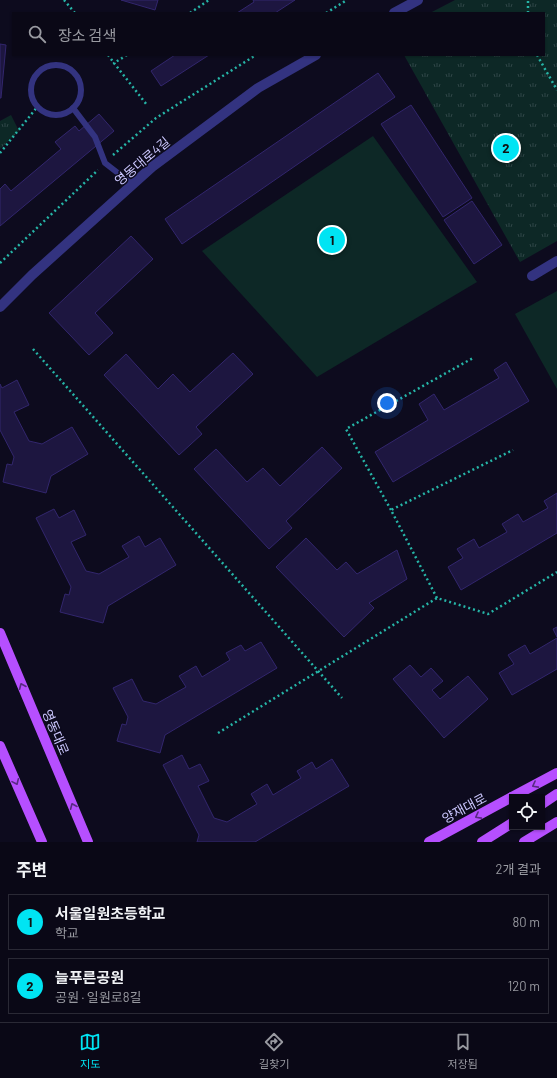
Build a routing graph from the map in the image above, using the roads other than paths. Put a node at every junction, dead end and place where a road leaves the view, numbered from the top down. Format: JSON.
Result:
{"nodes":[{"id":1,"x":418,"y":0,"type":"edge"},
{"id":2,"x":396,"y":12,"type":"edge"},
{"id":3,"x":314,"y":56,"type":"edge"},
{"id":4,"x":73,"y":108,"type":"junction"},
{"id":5,"x":132,"y":184,"type":"junction"},
{"id":6,"x":557,"y":261,"type":"edge"},
{"id":7,"x":532,"y":276,"type":"dead end"},
{"id":8,"x":0,"y":307,"type":"edge"},
{"id":9,"x":0,"y":633,"type":"edge"},
{"id":10,"x":0,"y":746,"type":"edge"},
{"id":11,"x":557,"y":773,"type":"edge"},
{"id":12,"x":518,"y":794,"type":"edge"},
{"id":13,"x":557,"y":794,"type":"edge"},
{"id":14,"x":509,"y":799,"type":"edge"},
{"id":15,"x":545,"y":802,"type":"edge"},
{"id":16,"x":557,"y":822,"type":"edge"},
{"id":17,"x":509,"y":825,"type":"edge"},
{"id":18,"x":42,"y":842,"type":"edge"},
{"id":19,"x":88,"y":842,"type":"edge"},
{"id":20,"x":429,"y":842,"type":"edge"},
{"id":21,"x":482,"y":842,"type":"edge"},
{"id":22,"x":524,"y":842,"type":"edge"}],
"edges":[{"from":1,"to":2,"type":"street"},
{"from":3,"to":5,"type":"street","name":"영동대로4길"},
{"from":4,"to":4,"type":"lane"},
{"from":4,"to":5,"type":"lane"},
{"from":5,"to":8,"type":"street","name":"영동대로4길"},
{"from":6,"to":7,"type":"street"},
{"from":19,"to":9,"type":"main road","name":"영동대로","one_way":true},
{"from":10,"to":18,"type":"main road","one_way":true},
{"from":11,"to":12,"type":"main road","name":"양재대로","one_way":true},
{"from":13,"to":15,"type":"main road"},
{"from":14,"to":20,"type":"main road","name":"양재대로","one_way":true},
{"from":16,"to":22,"type":"main road"},
{"from":17,"to":21,"type":"main road"}]}
